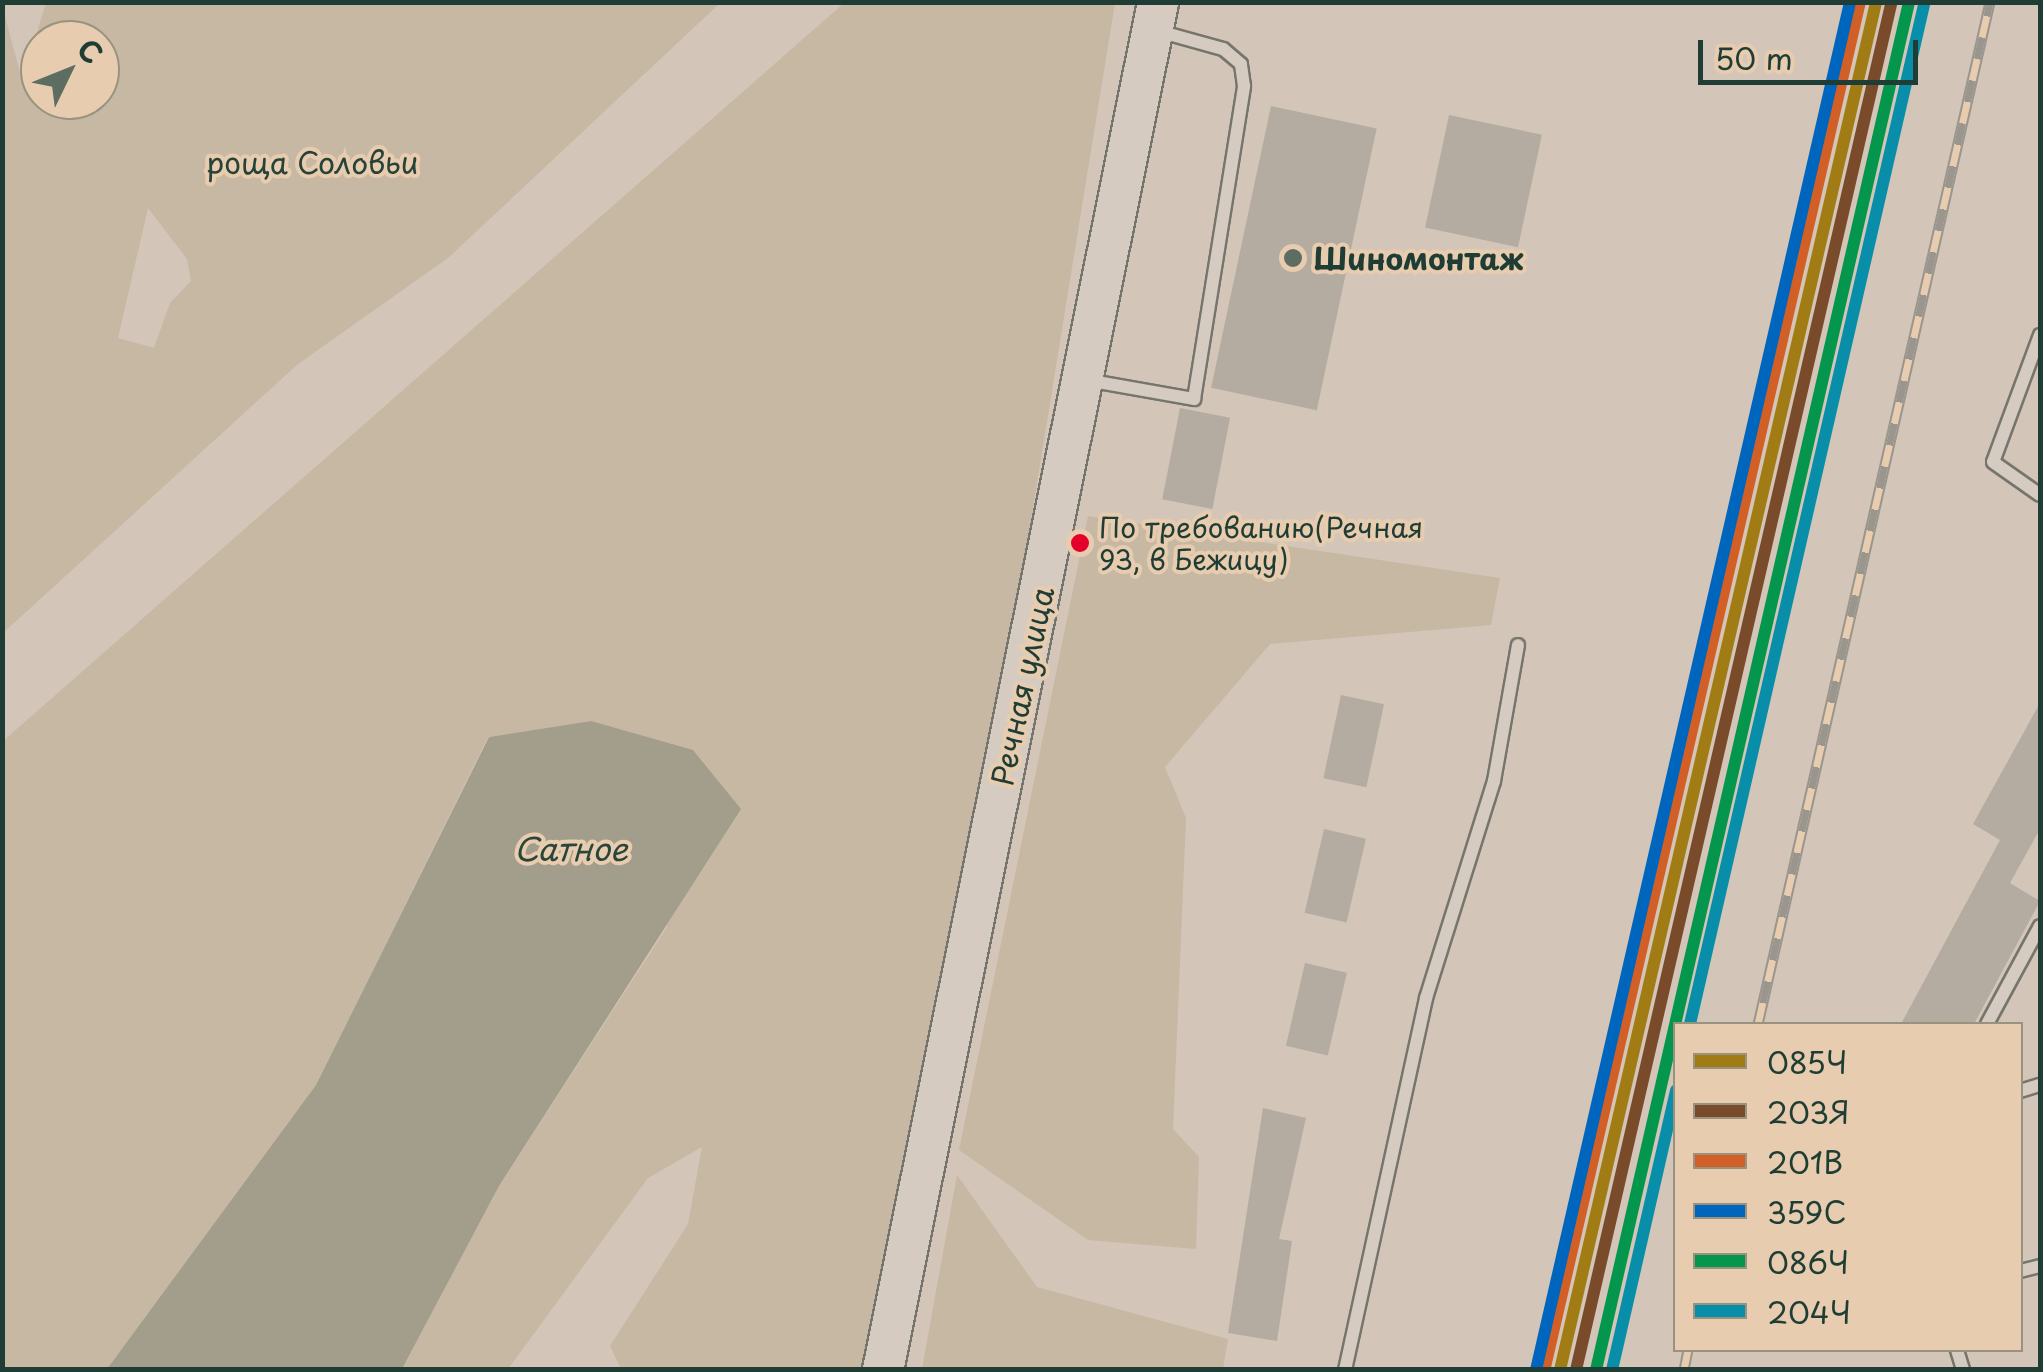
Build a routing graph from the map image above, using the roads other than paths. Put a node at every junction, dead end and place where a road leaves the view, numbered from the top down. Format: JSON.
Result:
{"nodes":[{"id":1,"x":1156,"y":16,"type":"edge"},
{"id":2,"x":2040,"y":336,"type":"edge"},
{"id":3,"x":1083,"y":379,"type":"junction"},
{"id":4,"x":2040,"y":494,"type":"edge"},
{"id":5,"x":1518,"y":645,"type":"dead end"},
{"id":6,"x":2040,"y":926,"type":"edge"},
{"id":7,"x":1988,"y":1022,"type":"edge"},
{"id":8,"x":883,"y":1370,"type":"edge"},
{"id":9,"x":1345,"y":1370,"type":"edge"}],
"edges":[{"from":1,"to":3,"type":"main road","name":"Речная улица"},
{"from":1,"to":3,"type":"lane"},
{"from":2,"to":4,"type":"lane"},
{"from":3,"to":8,"type":"main road","name":"Речная улица"},
{"from":5,"to":9,"type":"lane"},
{"from":6,"to":7,"type":"lane"}]}
